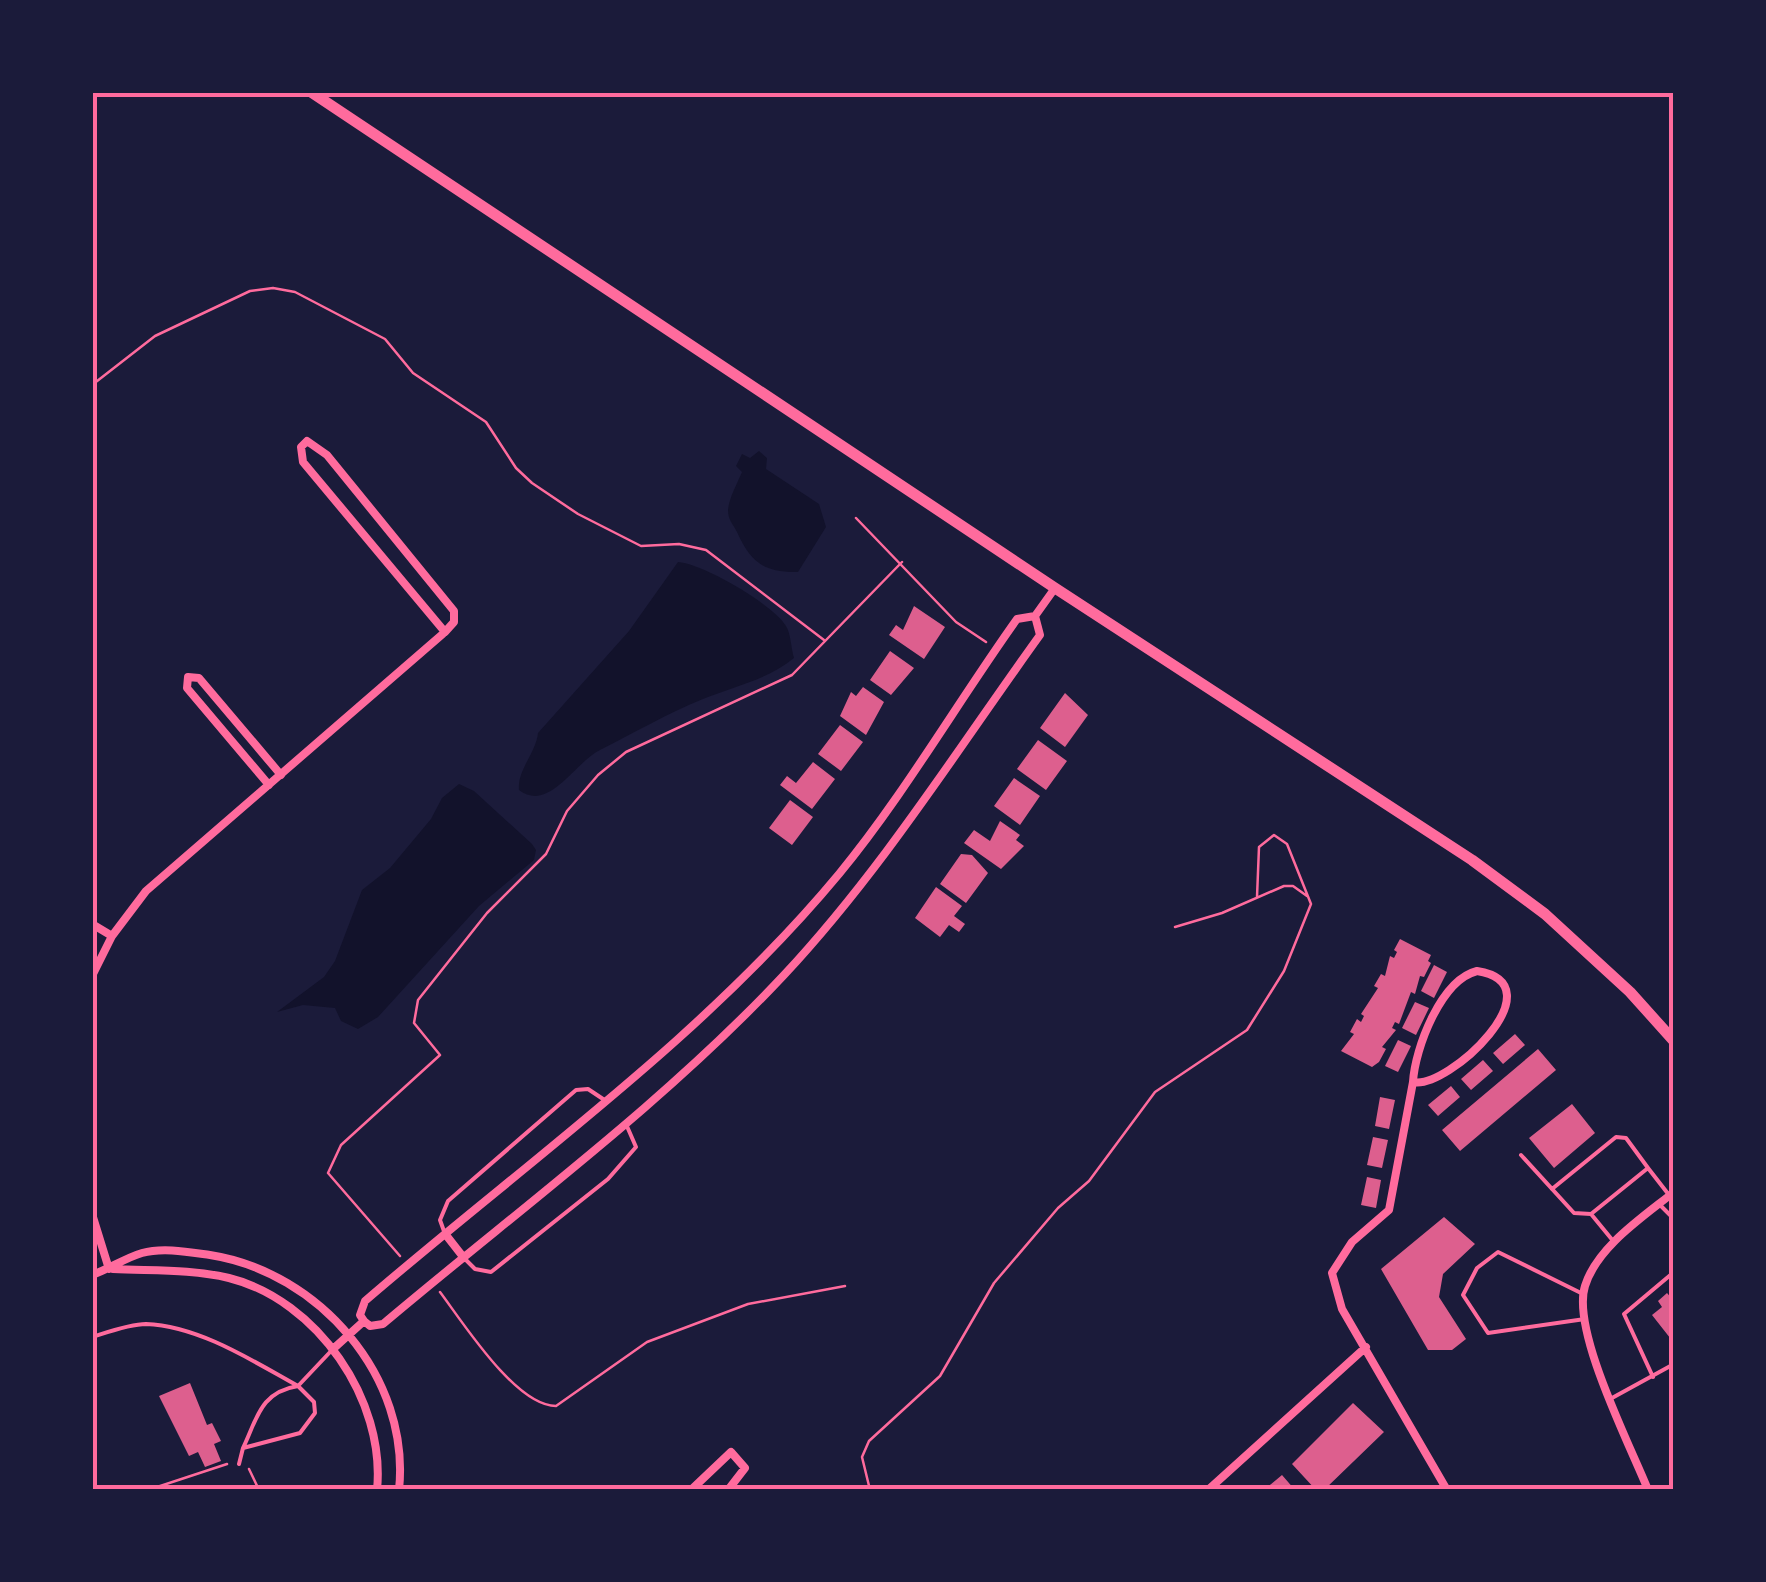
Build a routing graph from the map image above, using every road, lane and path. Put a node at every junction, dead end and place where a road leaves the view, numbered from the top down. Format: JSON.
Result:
{"nodes":[{"id":1,"x":311,"y":92,"type":"edge"},
{"id":2,"x":92,"y":385,"type":"edge"},
{"id":3,"x":856,"y":518,"type":"dead end"},
{"id":4,"x":902,"y":562,"type":"junction"},
{"id":5,"x":1055,"y":588,"type":"junction"},
{"id":6,"x":1035,"y":616,"type":"junction"},
{"id":7,"x":445,"y":632,"type":"junction"},
{"id":8,"x":825,"y":641,"type":"junction"},
{"id":9,"x":996,"y":648,"type":"junction"},
{"id":10,"x":281,"y":774,"type":"junction"},
{"id":11,"x":269,"y":786,"type":"junction"},
{"id":12,"x":1258,"y":897,"type":"junction"},
{"id":13,"x":1308,"y":897,"type":"junction"},
{"id":14,"x":92,"y":924,"type":"edge"},
{"id":15,"x":1176,"y":926,"type":"dead end"},
{"id":16,"x":112,"y":936,"type":"junction"},
{"id":17,"x":92,"y":944,"type":"edge"},
{"id":18,"x":104,"y":951,"type":"junction"},
{"id":19,"x":92,"y":976,"type":"edge"},
{"id":20,"x":1674,"y":1041,"type":"edge"},
{"id":21,"x":1413,"y":1082,"type":"junction"},
{"id":22,"x":606,"y":1101,"type":"junction"},
{"id":23,"x":625,"y":1122,"type":"junction"},
{"id":24,"x":1521,"y":1155,"type":"dead end"},
{"id":25,"x":1648,"y":1168,"type":"junction"},
{"id":26,"x":1552,"y":1190,"type":"junction"},
{"id":27,"x":1671,"y":1194,"type":"edge"},
{"id":28,"x":1659,"y":1204,"type":"junction"},
{"id":29,"x":92,"y":1214,"type":"edge"},
{"id":30,"x":1591,"y":1214,"type":"junction"},
{"id":31,"x":1674,"y":1219,"type":"edge"},
{"id":32,"x":446,"y":1236,"type":"junction"},
{"id":33,"x":1614,"y":1242,"type":"junction"},
{"id":34,"x":464,"y":1258,"type":"junction"},
{"id":35,"x":409,"y":1265,"type":"junction"},
{"id":36,"x":109,"y":1269,"type":"junction"},
{"id":37,"x":1674,"y":1272,"type":"edge"},
{"id":38,"x":92,"y":1274,"type":"edge"},
{"id":39,"x":434,"y":1283,"type":"junction"},
{"id":40,"x":845,"y":1286,"type":"dead end"},
{"id":41,"x":1584,"y":1295,"type":"junction"},
{"id":42,"x":1585,"y":1318,"type":"junction"},
{"id":43,"x":364,"y":1322,"type":"junction"},
{"id":44,"x":349,"y":1334,"type":"junction"},
{"id":45,"x":92,"y":1337,"type":"edge"},
{"id":46,"x":1366,"y":1348,"type":"junction"},
{"id":47,"x":332,"y":1349,"type":"junction"},
{"id":48,"x":1674,"y":1364,"type":"edge"},
{"id":49,"x":1653,"y":1377,"type":"junction"},
{"id":50,"x":298,"y":1386,"type":"junction"},
{"id":51,"x":1611,"y":1399,"type":"junction"},
{"id":52,"x":243,"y":1448,"type":"junction"},
{"id":53,"x":239,"y":1464,"type":"junction"},
{"id":54,"x":148,"y":1490,"type":"edge"},
{"id":55,"x":259,"y":1490,"type":"edge"},
{"id":56,"x":377,"y":1490,"type":"edge"},
{"id":57,"x":399,"y":1490,"type":"edge"},
{"id":58,"x":691,"y":1490,"type":"edge"},
{"id":59,"x":728,"y":1490,"type":"edge"},
{"id":60,"x":870,"y":1490,"type":"edge"},
{"id":61,"x":1208,"y":1490,"type":"edge"},
{"id":62,"x":1447,"y":1490,"type":"edge"},
{"id":63,"x":1648,"y":1490,"type":"edge"}],
"edges":[{"from":1,"to":5,"type":"main road"},
{"from":2,"to":8,"type":"path"},
{"from":3,"to":4,"type":"path"},
{"from":4,"to":8,"type":"path"},
{"from":4,"to":9,"type":"path"},
{"from":5,"to":6,"type":"street"},
{"from":5,"to":20,"type":"main road"},
{"from":6,"to":9,"type":"street"},
{"from":6,"to":23,"type":"street"},
{"from":7,"to":7,"type":"street"},
{"from":7,"to":10,"type":"street"},
{"from":8,"to":35,"type":"path"},
{"from":9,"to":22,"type":"street"},
{"from":10,"to":11,"type":"street"},
{"from":10,"to":11,"type":"street"},
{"from":11,"to":16,"type":"street"},
{"from":12,"to":13,"type":"path"},
{"from":12,"to":13,"type":"path"},
{"from":12,"to":15,"type":"path"},
{"from":13,"to":60,"type":"path"},
{"from":14,"to":16,"type":"street"},
{"from":16,"to":18,"type":"street"},
{"from":17,"to":18,"type":"street"},
{"from":18,"to":19,"type":"street"},
{"from":21,"to":21,"type":"street"},
{"from":21,"to":46,"type":"street"},
{"from":22,"to":32,"type":"street"},
{"from":22,"to":32,"type":"lane"},
{"from":23,"to":34,"type":"street"},
{"from":23,"to":34,"type":"lane"},
{"from":24,"to":26,"type":"lane"},
{"from":25,"to":26,"type":"lane"},
{"from":25,"to":27,"type":"lane"},
{"from":25,"to":30,"type":"lane"},
{"from":26,"to":30,"type":"lane"},
{"from":27,"to":28,"type":"street"},
{"from":28,"to":31,"type":"lane"},
{"from":28,"to":33,"type":"street"},
{"from":29,"to":36,"type":"street"},
{"from":30,"to":33,"type":"lane"},
{"from":32,"to":34,"type":"street"},
{"from":32,"to":35,"type":"street"},
{"from":33,"to":41,"type":"street"},
{"from":34,"to":39,"type":"street"},
{"from":35,"to":43,"type":"street"},
{"from":36,"to":38,"type":"street"},
{"from":36,"to":44,"type":"street"},
{"from":36,"to":47,"type":"street"},
{"from":37,"to":49,"type":"lane"},
{"from":39,"to":40,"type":"path"},
{"from":39,"to":43,"type":"street"},
{"from":41,"to":42,"type":"street"},
{"from":41,"to":42,"type":"lane"},
{"from":42,"to":51,"type":"street"},
{"from":43,"to":44,"type":"street"},
{"from":44,"to":47,"type":"street"},
{"from":44,"to":57,"type":"street"},
{"from":45,"to":50,"type":"lane"},
{"from":46,"to":61,"type":"street"},
{"from":46,"to":62,"type":"street"},
{"from":47,"to":50,"type":"lane"},
{"from":47,"to":56,"type":"street"},
{"from":48,"to":49,"type":"lane"},
{"from":49,"to":51,"type":"lane"},
{"from":50,"to":52,"type":"lane"},
{"from":50,"to":52,"type":"lane"},
{"from":51,"to":63,"type":"street"},
{"from":52,"to":53,"type":"lane"},
{"from":53,"to":54,"type":"path"},
{"from":53,"to":55,"type":"path"},
{"from":58,"to":59,"type":"street"}]}
